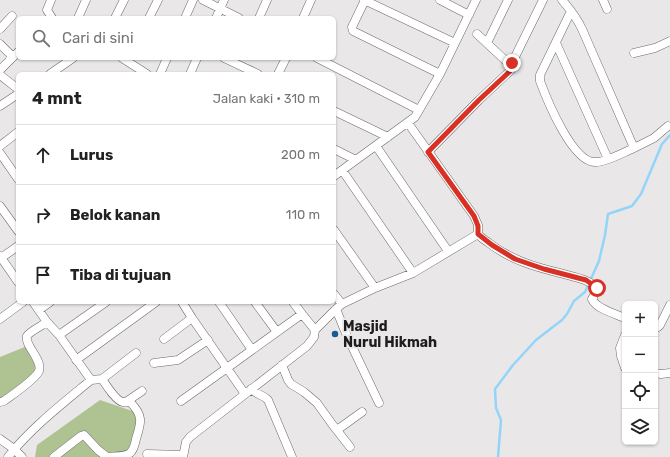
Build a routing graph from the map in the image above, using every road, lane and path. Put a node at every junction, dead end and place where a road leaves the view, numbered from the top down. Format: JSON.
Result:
{"nodes":[{"id":1,"x":51,"y":0,"type":"edge"},
{"id":2,"x":86,"y":0,"type":"edge"},
{"id":3,"x":124,"y":0,"type":"edge"},
{"id":4,"x":158,"y":0,"type":"edge"},
{"id":5,"x":193,"y":0,"type":"edge"},
{"id":6,"x":204,"y":0,"type":"edge"},
{"id":7,"x":224,"y":0,"type":"edge"},
{"id":8,"x":267,"y":0,"type":"edge"},
{"id":9,"x":312,"y":0,"type":"edge"},
{"id":10,"x":364,"y":0,"type":"edge"},
{"id":11,"x":440,"y":0,"type":"edge"},
{"id":12,"x":476,"y":0,"type":"edge"},
{"id":13,"x":508,"y":0,"type":"edge"},
{"id":14,"x":543,"y":0,"type":"edge"},
{"id":15,"x":602,"y":0,"type":"edge"},
{"id":16,"x":566,"y":1,"type":"edge"},
{"id":17,"x":220,"y":8,"type":"junction"},
{"id":18,"x":607,"y":9,"type":"dead end"},
{"id":19,"x":571,"y":11,"type":"junction"},
{"id":20,"x":469,"y":15,"type":"junction"},
{"id":21,"x":12,"y":16,"type":"dead end"},
{"id":22,"x":50,"y":16,"type":"edge"},
{"id":23,"x":79,"y":16,"type":"edge"},
{"id":24,"x":116,"y":16,"type":"edge"},
{"id":25,"x":151,"y":16,"type":"edge"},
{"id":26,"x":186,"y":16,"type":"edge"},
{"id":27,"x":217,"y":16,"type":"edge"},
{"id":28,"x":235,"y":16,"type":"edge"},
{"id":29,"x":260,"y":16,"type":"edge"},
{"id":30,"x":304,"y":16,"type":"edge"},
{"id":31,"x":0,"y":29,"type":"edge"},
{"id":32,"x":477,"y":34,"type":"dead end"},
{"id":33,"x":670,"y":41,"type":"edge"},
{"id":34,"x":455,"y":43,"type":"junction"},
{"id":35,"x":487,"y":43,"type":"junction"},
{"id":36,"x":556,"y":43,"type":"junction"},
{"id":37,"x":0,"y":44,"type":"edge"},
{"id":38,"x":634,"y":53,"type":"dead end"},
{"id":39,"x":15,"y":55,"type":"edge"},
{"id":40,"x":70,"y":60,"type":"edge"},
{"id":41,"x":128,"y":60,"type":"edge"},
{"id":42,"x":166,"y":60,"type":"edge"},
{"id":43,"x":196,"y":60,"type":"edge"},
{"id":44,"x":228,"y":60,"type":"edge"},
{"id":45,"x":285,"y":60,"type":"edge"},
{"id":46,"x":321,"y":60,"type":"edge"},
{"id":47,"x":512,"y":63,"type":"junction"},
{"id":48,"x":0,"y":70,"type":"edge"},
{"id":49,"x":53,"y":72,"type":"edge"},
{"id":50,"x":144,"y":72,"type":"edge"},
{"id":51,"x":161,"y":72,"type":"edge"},
{"id":52,"x":191,"y":72,"type":"edge"},
{"id":53,"x":254,"y":72,"type":"edge"},
{"id":54,"x":279,"y":72,"type":"edge"},
{"id":55,"x":440,"y":74,"type":"junction"},
{"id":56,"x":0,"y":76,"type":"edge"},
{"id":57,"x":16,"y":87,"type":"edge"},
{"id":58,"x":16,"y":95,"type":"edge"},
{"id":59,"x":0,"y":106,"type":"edge"},
{"id":60,"x":419,"y":110,"type":"junction"},
{"id":61,"x":336,"y":112,"type":"edge"},
{"id":62,"x":408,"y":123,"type":"junction"},
{"id":63,"x":668,"y":126,"type":"dead end"},
{"id":64,"x":16,"y":134,"type":"edge"},
{"id":65,"x":388,"y":137,"type":"junction"},
{"id":66,"x":0,"y":146,"type":"edge"},
{"id":67,"x":376,"y":146,"type":"junction"},
{"id":68,"x":634,"y":148,"type":"junction"},
{"id":69,"x":336,"y":151,"type":"edge"},
{"id":70,"x":428,"y":152,"type":"junction"},
{"id":71,"x":0,"y":153,"type":"edge"},
{"id":72,"x":608,"y":159,"type":"junction"},
{"id":73,"x":356,"y":160,"type":"junction"},
{"id":74,"x":342,"y":170,"type":"junction"},
{"id":75,"x":336,"y":174,"type":"edge"},
{"id":76,"x":16,"y":176,"type":"edge"},
{"id":77,"x":0,"y":206,"type":"edge"},
{"id":78,"x":16,"y":228,"type":"edge"},
{"id":79,"x":336,"y":233,"type":"edge"},
{"id":80,"x":478,"y":234,"type":"junction"},
{"id":81,"x":16,"y":247,"type":"edge"},
{"id":82,"x":448,"y":251,"type":"junction"},
{"id":83,"x":1,"y":257,"type":"edge"},
{"id":84,"x":413,"y":273,"type":"junction"},
{"id":85,"x":16,"y":279,"type":"edge"},
{"id":86,"x":375,"y":288,"type":"junction"},
{"id":87,"x":336,"y":299,"type":"edge"},
{"id":88,"x":20,"y":304,"type":"edge"},
{"id":89,"x":34,"y":304,"type":"edge"},
{"id":90,"x":47,"y":304,"type":"edge"},
{"id":91,"x":103,"y":304,"type":"edge"},
{"id":92,"x":155,"y":304,"type":"edge"},
{"id":93,"x":183,"y":304,"type":"edge"},
{"id":94,"x":220,"y":304,"type":"edge"},
{"id":95,"x":256,"y":304,"type":"edge"},
{"id":96,"x":294,"y":304,"type":"edge"},
{"id":97,"x":670,"y":305,"type":"edge"},
{"id":98,"x":339,"y":307,"type":"junction"},
{"id":99,"x":39,"y":310,"type":"junction"},
{"id":100,"x":302,"y":314,"type":"junction"},
{"id":101,"x":1,"y":315,"type":"edge"},
{"id":102,"x":622,"y":317,"type":"edge"},
{"id":103,"x":192,"y":318,"type":"junction"},
{"id":104,"x":48,"y":322,"type":"junction"},
{"id":105,"x":658,"y":327,"type":"edge"},
{"id":106,"x":315,"y":330,"type":"junction"},
{"id":107,"x":277,"y":332,"type":"junction"},
{"id":108,"x":59,"y":335,"type":"junction"},
{"id":109,"x":164,"y":340,"type":"dead end"},
{"id":110,"x":208,"y":340,"type":"junction"},
{"id":111,"x":622,"y":343,"type":"edge"},
{"id":112,"x":252,"y":350,"type":"junction"},
{"id":113,"x":136,"y":354,"type":"dead end"},
{"id":114,"x":622,"y":359,"type":"edge"},
{"id":115,"x":76,"y":360,"type":"junction"},
{"id":116,"x":154,"y":363,"type":"dead end"},
{"id":117,"x":282,"y":365,"type":"junction"},
{"id":118,"x":227,"y":368,"type":"junction"},
{"id":119,"x":658,"y":373,"type":"edge"},
{"id":120,"x":670,"y":373,"type":"edge"},
{"id":121,"x":102,"y":379,"type":"junction"},
{"id":122,"x":91,"y":380,"type":"junction"},
{"id":123,"x":142,"y":391,"type":"dead end"},
{"id":124,"x":248,"y":392,"type":"junction"},
{"id":125,"x":181,"y":401,"type":"dead end"},
{"id":126,"x":0,"y":402,"type":"edge"},
{"id":127,"x":126,"y":402,"type":"junction"},
{"id":128,"x":379,"y":403,"type":"dead end"},
{"id":129,"x":362,"y":412,"type":"dead end"},
{"id":130,"x":337,"y":430,"type":"junction"},
{"id":131,"x":0,"y":438,"type":"edge"},
{"id":132,"x":350,"y":447,"type":"dead end"},
{"id":133,"x":14,"y":449,"type":"junction"},
{"id":134,"x":147,"y":454,"type":"dead end"},
{"id":135,"x":183,"y":456,"type":"edge"},
{"id":136,"x":8,"y":457,"type":"edge"},
{"id":137,"x":22,"y":457,"type":"edge"},
{"id":138,"x":54,"y":457,"type":"edge"},
{"id":139,"x":108,"y":457,"type":"edge"},
{"id":140,"x":292,"y":457,"type":"edge"}],
"edges":[{"from":1,"to":22,"type":"street"},
{"from":2,"to":23,"type":"street"},
{"from":3,"to":24,"type":"street"},
{"from":4,"to":25,"type":"street"},
{"from":5,"to":26,"type":"street"},
{"from":6,"to":17,"type":"street"},
{"from":7,"to":17,"type":"street"},
{"from":8,"to":29,"type":"street"},
{"from":9,"to":30,"type":"street"},
{"from":10,"to":34,"type":"street"},
{"from":10,"to":55,"type":"street"},
{"from":11,"to":20,"type":"street"},
{"from":12,"to":20,"type":"street"},
{"from":13,"to":35,"type":"street"},
{"from":14,"to":47,"type":"street"},
{"from":15,"to":18,"type":"street"},
{"from":16,"to":19,"type":"street"},
{"from":17,"to":27,"type":"street"},
{"from":17,"to":28,"type":"street"},
{"from":19,"to":36,"type":"street"},
{"from":19,"to":68,"type":"street"},
{"from":20,"to":34,"type":"street"},
{"from":21,"to":31,"type":"street"},
{"from":32,"to":35,"type":"street"},
{"from":33,"to":38,"type":"street"},
{"from":34,"to":55,"type":"street"},
{"from":35,"to":47,"type":"street"},
{"from":36,"to":72,"type":"street"},
{"from":36,"to":72,"type":"street"},
{"from":37,"to":39,"type":"street"},
{"from":39,"to":48,"type":"street"},
{"from":40,"to":49,"type":"street"},
{"from":41,"to":50,"type":"street"},
{"from":42,"to":51,"type":"street"},
{"from":43,"to":52,"type":"street"},
{"from":44,"to":53,"type":"street"},
{"from":45,"to":54,"type":"street"},
{"from":46,"to":60,"type":"street"},
{"from":47,"to":70,"type":"street"},
{"from":55,"to":60,"type":"street"},
{"from":56,"to":57,"type":"street"},
{"from":58,"to":59,"type":"street"},
{"from":60,"to":62,"type":"street"},
{"from":61,"to":65,"type":"street"},
{"from":62,"to":65,"type":"street"},
{"from":62,"to":70,"type":"street"},
{"from":63,"to":68,"type":"street"},
{"from":64,"to":66,"type":"street"},
{"from":65,"to":67,"type":"street"},
{"from":67,"to":73,"type":"street"},
{"from":67,"to":82,"type":"street"},
{"from":68,"to":72,"type":"street"},
{"from":69,"to":73,"type":"street"},
{"from":70,"to":80,"type":"street"},
{"from":71,"to":76,"type":"street"},
{"from":73,"to":74,"type":"street"},
{"from":74,"to":75,"type":"street"},
{"from":74,"to":84,"type":"street"},
{"from":77,"to":78,"type":"street"},
{"from":79,"to":86,"type":"street"},
{"from":80,"to":82,"type":"street"},
{"from":80,"to":102,"type":"street"},
{"from":81,"to":83,"type":"street"},
{"from":82,"to":84,"type":"street"},
{"from":83,"to":85,"type":"street"},
{"from":84,"to":86,"type":"street"},
{"from":86,"to":98,"type":"street"},
{"from":87,"to":98,"type":"street"},
{"from":88,"to":101,"type":"street"},
{"from":89,"to":99,"type":"street"},
{"from":90,"to":99,"type":"street"},
{"from":91,"to":108,"type":"street"},
{"from":92,"to":115,"type":"street"},
{"from":93,"to":103,"type":"street"},
{"from":94,"to":112,"type":"street"},
{"from":95,"to":107,"type":"street"},
{"from":96,"to":100,"type":"street"},
{"from":97,"to":105,"type":"street"},
{"from":98,"to":106,"type":"street"},
{"from":98,"to":128,"type":"street"},
{"from":99,"to":104,"type":"street"},
{"from":100,"to":106,"type":"street"},
{"from":100,"to":107,"type":"street"},
{"from":103,"to":109,"type":"street"},
{"from":103,"to":110,"type":"street"},
{"from":104,"to":108,"type":"street"},
{"from":104,"to":126,"type":"street"},
{"from":106,"to":117,"type":"street"},
{"from":107,"to":112,"type":"street"},
{"from":108,"to":115,"type":"street"},
{"from":110,"to":116,"type":"street"},
{"from":110,"to":118,"type":"street"},
{"from":111,"to":114,"type":"street"},
{"from":112,"to":118,"type":"street"},
{"from":113,"to":121,"type":"street"},
{"from":115,"to":122,"type":"street"},
{"from":117,"to":124,"type":"street"},
{"from":117,"to":130,"type":"street"},
{"from":118,"to":124,"type":"street"},
{"from":118,"to":125,"type":"street"},
{"from":119,"to":120,"type":"street"},
{"from":121,"to":122,"type":"street"},
{"from":121,"to":127,"type":"street"},
{"from":122,"to":133,"type":"street"},
{"from":123,"to":127,"type":"street"},
{"from":124,"to":135,"type":"street"},
{"from":124,"to":140,"type":"street"},
{"from":127,"to":139,"type":"street"},
{"from":129,"to":130,"type":"street"},
{"from":130,"to":132,"type":"street"},
{"from":131,"to":133,"type":"street"},
{"from":133,"to":136,"type":"street"},
{"from":133,"to":137,"type":"street"},
{"from":134,"to":135,"type":"street"},
{"from":138,"to":139,"type":"street"}]}
